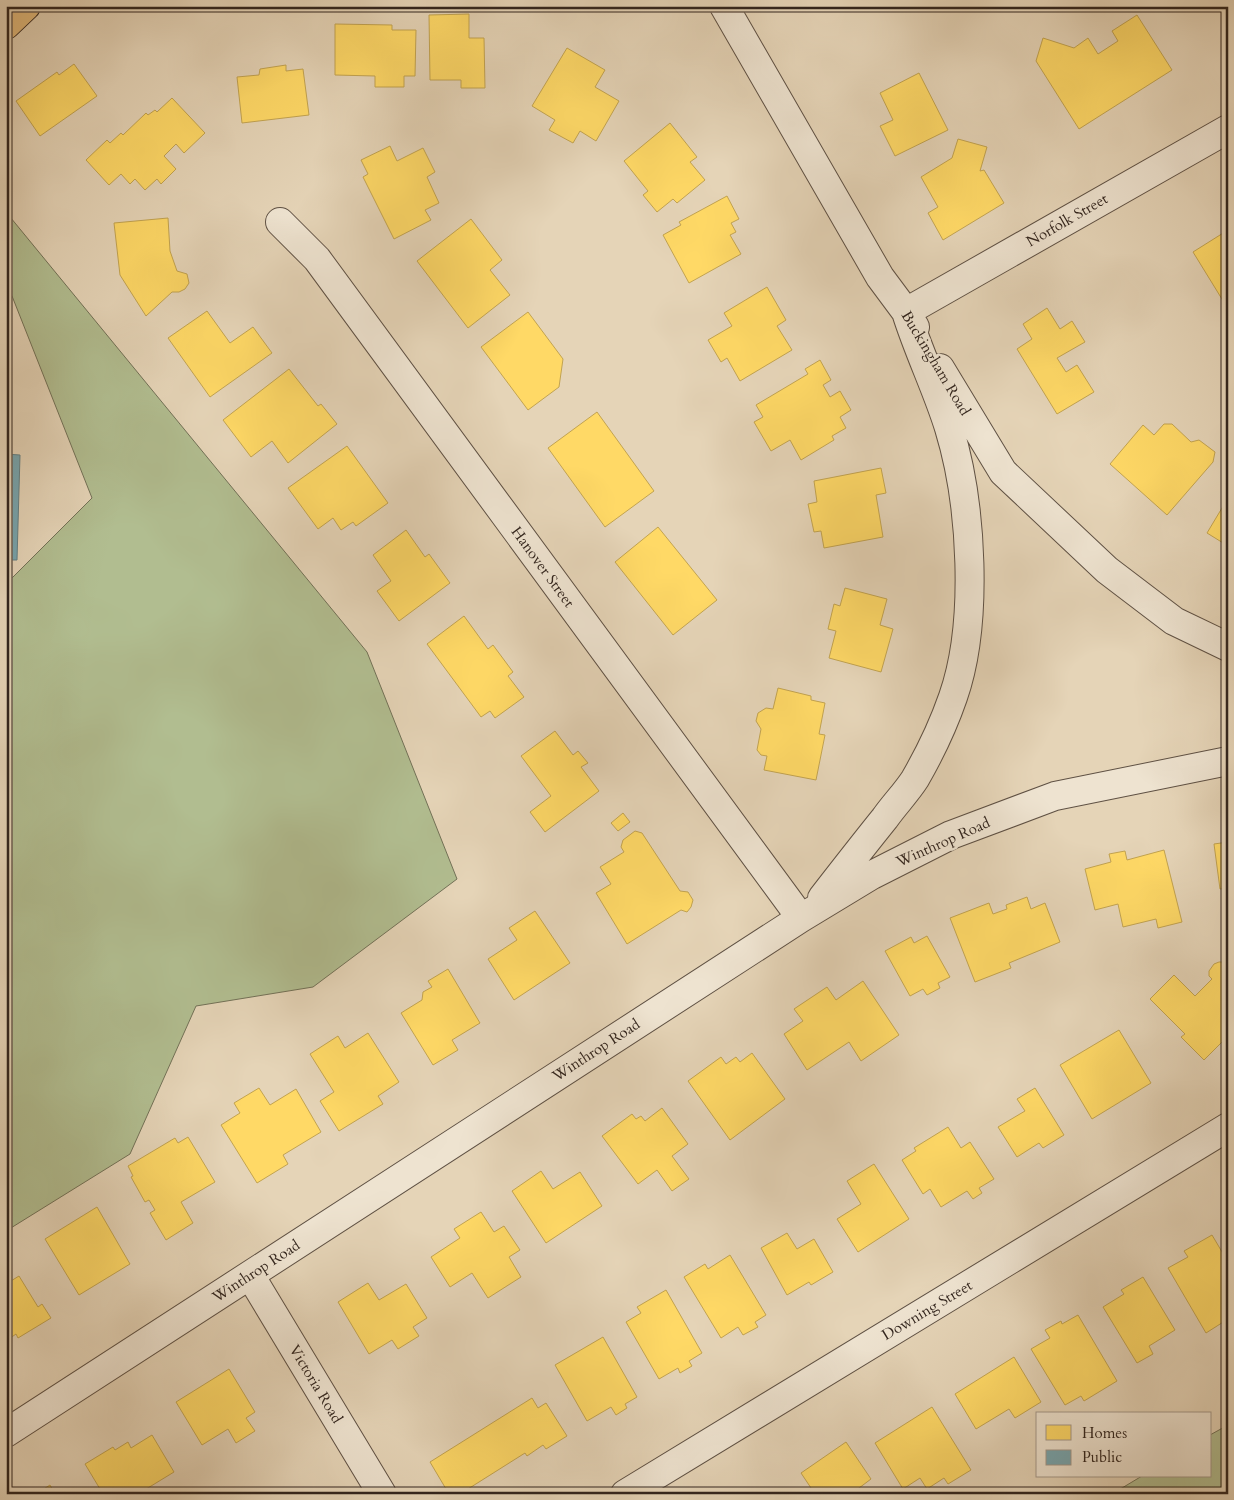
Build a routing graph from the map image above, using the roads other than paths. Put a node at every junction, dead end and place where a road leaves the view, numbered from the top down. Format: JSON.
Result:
{"nodes":[{"id":1,"x":26,"y":6,"type":"edge"},
{"id":2,"x":724,"y":6,"type":"edge"},
{"id":3,"x":6,"y":25,"type":"edge"},
{"id":4,"x":1228,"y":129,"type":"edge"},
{"id":5,"x":280,"y":222,"type":"dead end"},
{"id":6,"x":906,"y":312,"type":"junction"},
{"id":7,"x":1228,"y":647,"type":"edge"},
{"id":8,"x":1228,"y":762,"type":"edge"},
{"id":9,"x":806,"y":914,"type":"junction"},
{"id":10,"x":1228,"y":1126,"type":"edge"},
{"id":11,"x":250,"y":1275,"type":"junction"},
{"id":12,"x":6,"y":1432,"type":"edge"},
{"id":13,"x":382,"y":1494,"type":"edge"},
{"id":14,"x":625,"y":1494,"type":"edge"}],
"edges":[{"from":1,"to":3,"type":"main road"},
{"from":2,"to":6,"type":"street","name":"Buckingham Road"},
{"from":4,"to":6,"type":"street","name":"Norfolk Street"},
{"from":5,"to":9,"type":"street","name":"Hanover Street"},
{"from":6,"to":7,"type":"street","name":"Buckingham Road"},
{"from":6,"to":9,"type":"street"},
{"from":8,"to":9,"type":"street","name":"Winthrop Road"},
{"from":9,"to":11,"type":"street","name":"Winthrop Road"},
{"from":10,"to":14,"type":"street","name":"Downing Street"},
{"from":11,"to":12,"type":"street","name":"Winthrop Road"},
{"from":11,"to":13,"type":"street","name":"Victoria Road"}]}
